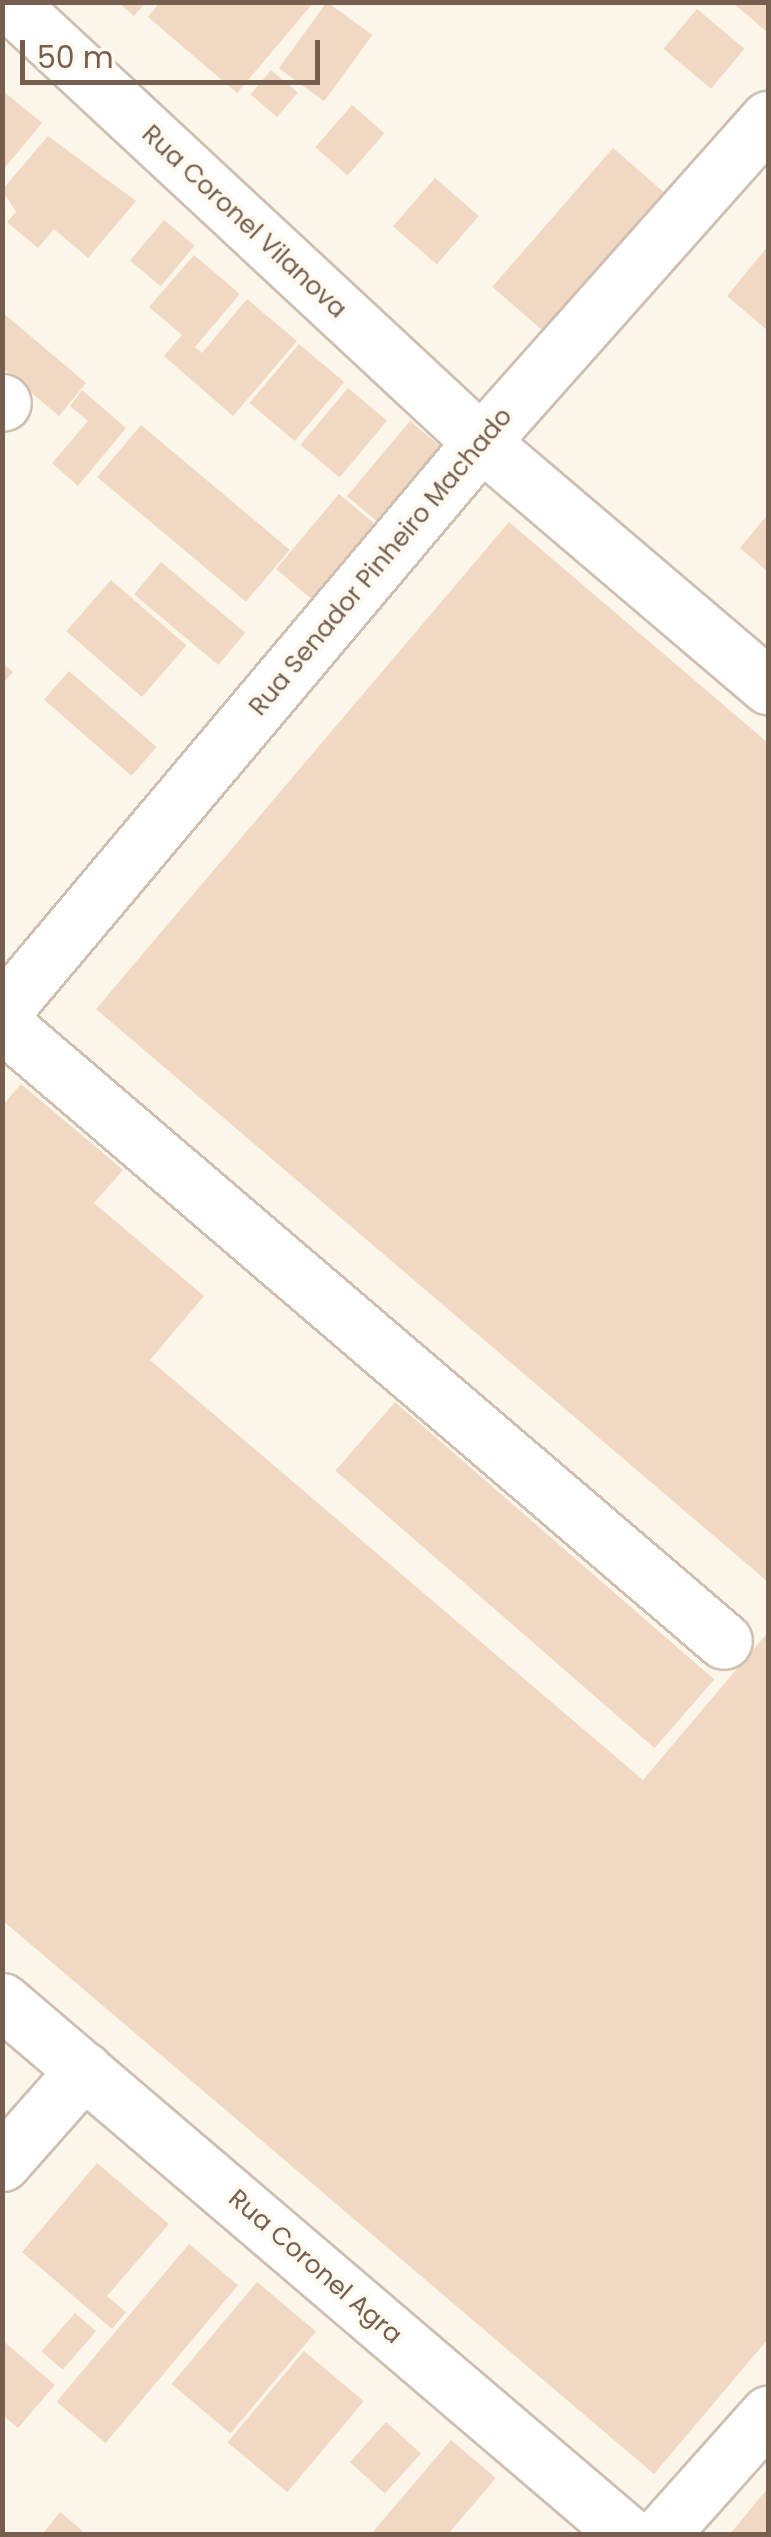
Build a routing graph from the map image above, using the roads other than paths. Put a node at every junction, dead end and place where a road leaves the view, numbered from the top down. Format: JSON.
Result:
{"nodes":[{"id":1,"x":8,"y":2,"type":"edge"},
{"id":2,"x":768,"y":119,"type":"edge"},
{"id":3,"x":481,"y":442,"type":"junction"},
{"id":4,"x":768,"y":686,"type":"edge"},
{"id":5,"x":2,"y":1012,"type":"edge"},
{"id":6,"x":2,"y":1024,"type":"edge"},
{"id":7,"x":724,"y":1641,"type":"dead end"},
{"id":8,"x":2,"y":2001,"type":"edge"},
{"id":9,"x":84,"y":2070,"type":"junction"},
{"id":10,"x":2,"y":2163,"type":"edge"},
{"id":11,"x":768,"y":2414,"type":"edge"},
{"id":12,"x":627,"y":2534,"type":"edge"},
{"id":13,"x":660,"y":2534,"type":"edge"}],
"edges":[{"from":1,"to":3,"type":"street","name":"Rua Coronel Vilanova"},
{"from":2,"to":3,"type":"street","name":"Rua Senador Pinheiro Machado"},
{"from":3,"to":4,"type":"street","name":"Rua Coronel Vilanova"},
{"from":3,"to":5,"type":"street","name":"Rua Senador Pinheiro Machado"},
{"from":6,"to":7,"type":"street"},
{"from":8,"to":9,"type":"street","name":"Rua Coronel Agra"},
{"from":9,"to":10,"type":"street"},
{"from":9,"to":12,"type":"street","name":"Rua Coronel Agra"},
{"from":11,"to":13,"type":"street"}]}
